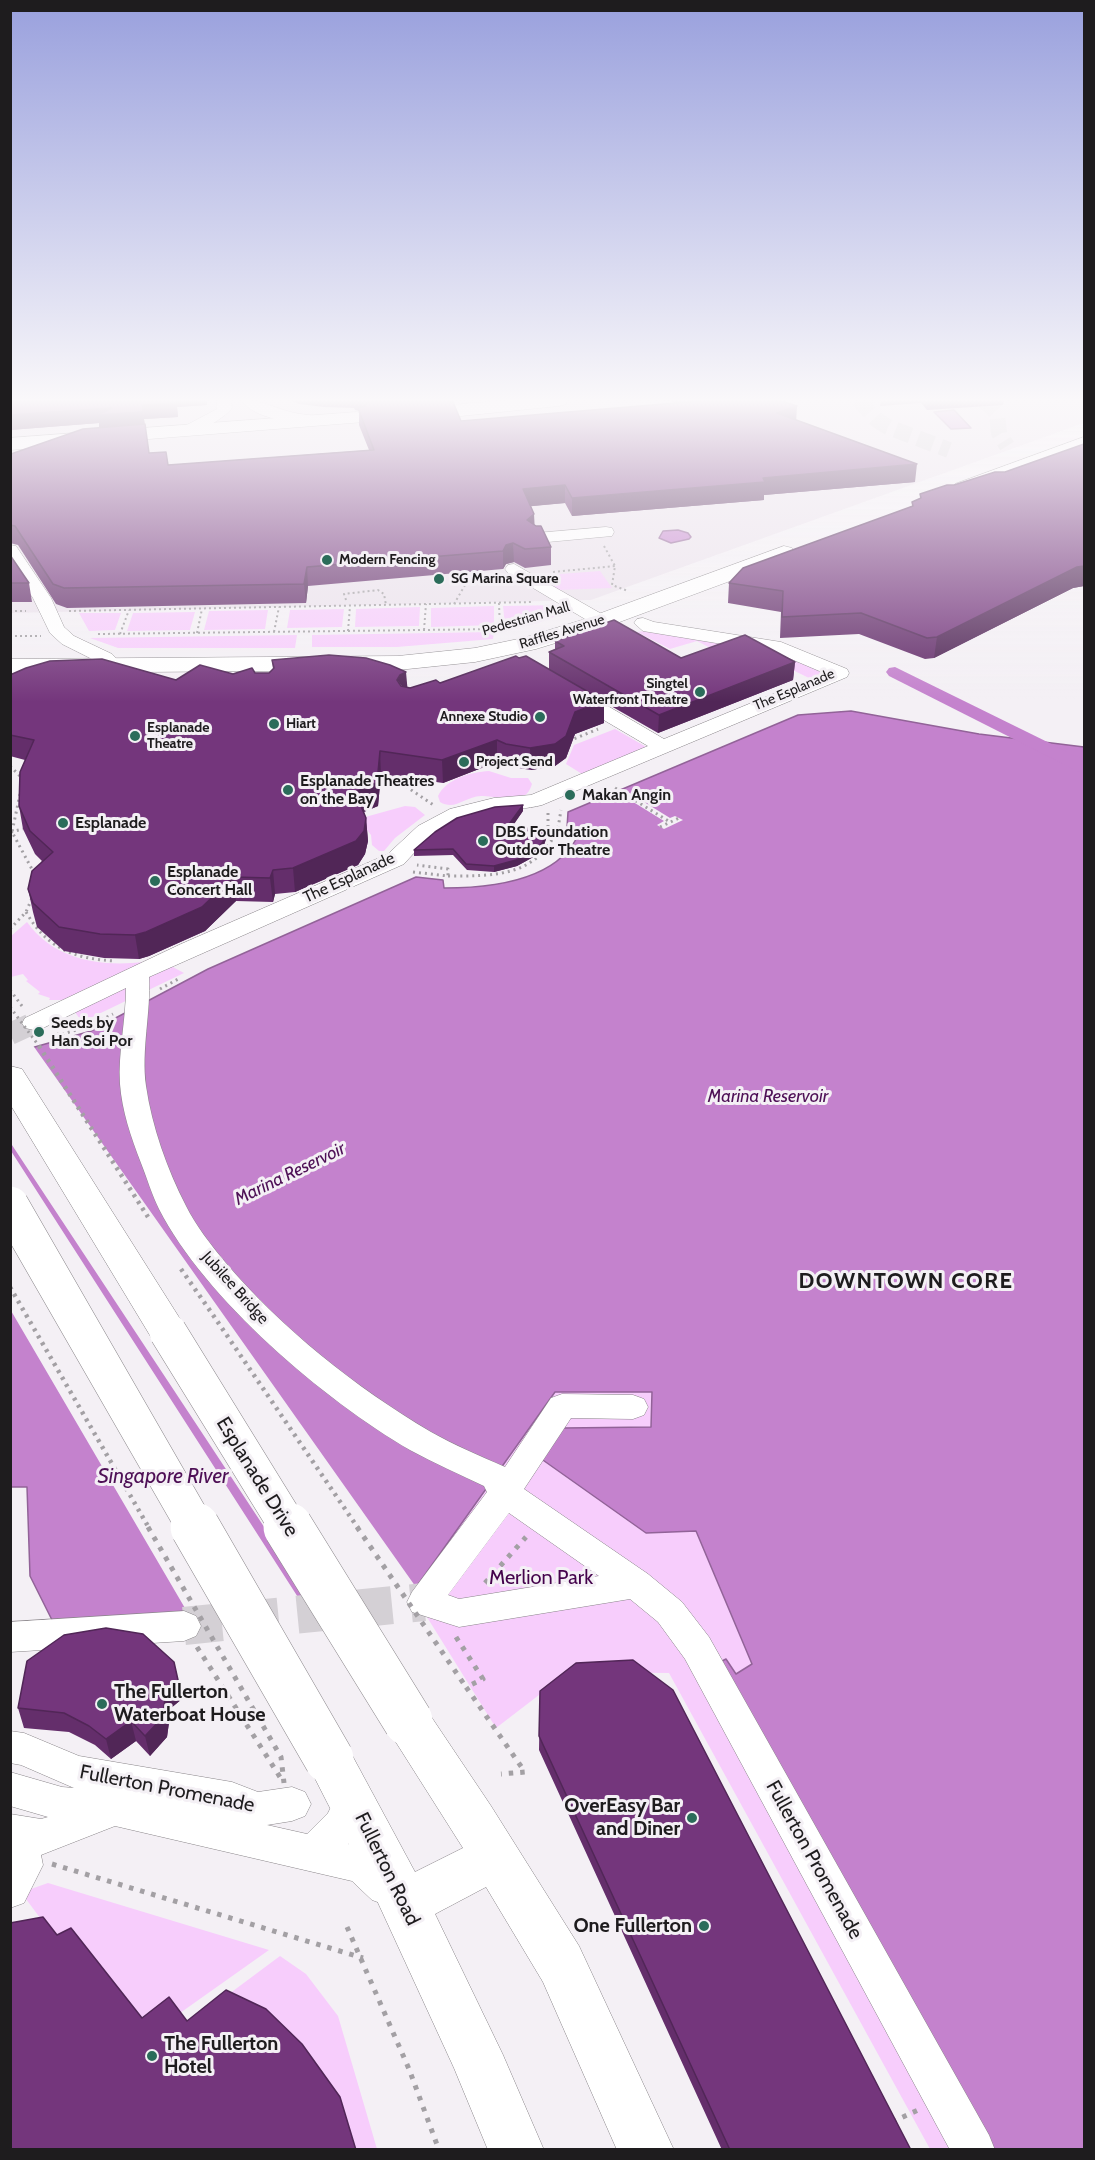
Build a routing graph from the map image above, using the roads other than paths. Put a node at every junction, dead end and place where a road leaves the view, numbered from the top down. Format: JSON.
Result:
{"nodes":[{"id":1,"x":606,"y":532,"type":"dead end"},
{"id":2,"x":537,"y":538,"type":"edge"},
{"id":3,"x":806,"y":546,"type":"edge"},
{"id":4,"x":10,"y":550,"type":"edge"},
{"id":5,"x":519,"y":572,"type":"road end"},
{"id":6,"x":601,"y":621,"type":"junction"},
{"id":7,"x":643,"y":623,"type":"dead end"},
{"id":8,"x":519,"y":636,"type":"junction"},
{"id":9,"x":114,"y":665,"type":"junction"},
{"id":10,"x":10,"y":666,"type":"edge"},
{"id":11,"x":508,"y":666,"type":"edge"},
{"id":12,"x":557,"y":684,"type":"edge"},
{"id":13,"x":663,"y":747,"type":"junction"},
{"id":14,"x":130,"y":967,"type":"junction"},
{"id":15,"x":34,"y":1023,"type":"tunnel mouth"},
{"id":16,"x":10,"y":1076,"type":"edge"},
{"id":17,"x":10,"y":1205,"type":"edge"},
{"id":18,"x":633,"y":1407,"type":"dead end"},
{"id":19,"x":500,"y":1485,"type":"junction"},
{"id":20,"x":636,"y":1584,"type":"junction"},
{"id":21,"x":184,"y":1626,"type":"tunnel mouth"},
{"id":22,"x":10,"y":1637,"type":"edge"},
{"id":23,"x":10,"y":1747,"type":"edge"},
{"id":24,"x":10,"y":1789,"type":"edge"},
{"id":25,"x":288,"y":1794,"type":"road end"},
{"id":26,"x":353,"y":1801,"type":"junction"},
{"id":27,"x":115,"y":1809,"type":"junction"},
{"id":28,"x":14,"y":1845,"type":"edge"},
{"id":29,"x":314,"y":1854,"type":"junction"},
{"id":30,"x":502,"y":1867,"type":"junction"},
{"id":31,"x":10,"y":1890,"type":"edge"},
{"id":32,"x":405,"y":1903,"type":"junction"},
{"id":33,"x":516,"y":2150,"type":"edge"},
{"id":34,"x":646,"y":2150,"type":"edge"},
{"id":35,"x":974,"y":2150,"type":"edge"}],
"edges":[{"from":1,"to":2,"type":"street"},
{"from":3,"to":6,"type":"main road","name":"Raffles Avenue"},
{"from":4,"to":9,"type":"street"},
{"from":5,"to":6,"type":"street"},
{"from":6,"to":8,"type":"main road","name":"Raffles Avenue"},
{"from":7,"to":13,"type":"street","name":"The Esplanade"},
{"from":8,"to":9,"type":"main road","name":"Raffles Avenue"},
{"from":8,"to":11,"type":"street"},
{"from":9,"to":10,"type":"main road","name":"Raffles Avenue"},
{"from":12,"to":13,"type":"street"},
{"from":13,"to":14,"type":"street","name":"The Esplanade"},
{"from":14,"to":15,"type":"street","name":"The Esplanade"},
{"from":14,"to":19,"type":"street","name":"Jubilee Bridge"},
{"from":16,"to":30,"type":"main road","name":"Esplanade Drive","bridge":true},
{"from":17,"to":26,"type":"main road","bridge":true},
{"from":18,"to":19,"type":"street"},
{"from":19,"to":20,"type":"street","name":"Fullerton Promenade"},
{"from":19,"to":20,"type":"street"},
{"from":20,"to":35,"type":"street","name":"Fullerton Promenade"},
{"from":21,"to":22,"type":"street"},
{"from":23,"to":25,"type":"street","name":"Fullerton Promenade"},
{"from":24,"to":27,"type":"street"},
{"from":26,"to":29,"type":"street","name":"Fullerton Road"},
{"from":26,"to":32,"type":"main road","name":"Fullerton Road"},
{"from":27,"to":28,"type":"street"},
{"from":27,"to":29,"type":"street"},
{"from":28,"to":31,"type":"street"},
{"from":29,"to":32,"type":"street"},
{"from":30,"to":32,"type":"main road"},
{"from":30,"to":34,"type":"main road"},
{"from":32,"to":33,"type":"main road","name":"Fullerton Road"}]}
